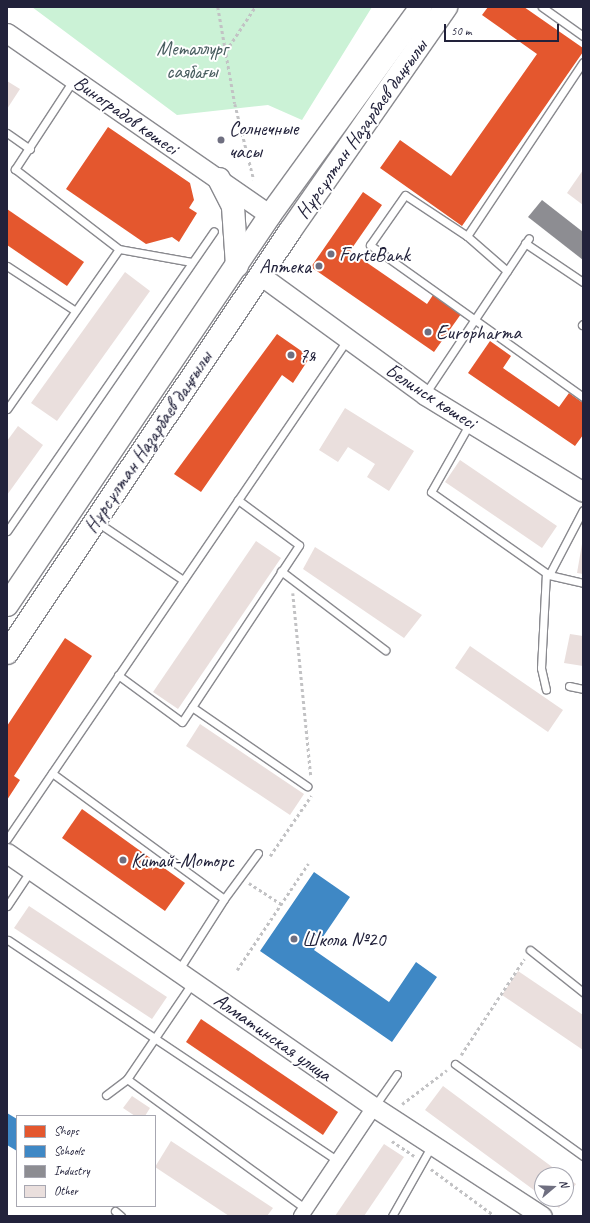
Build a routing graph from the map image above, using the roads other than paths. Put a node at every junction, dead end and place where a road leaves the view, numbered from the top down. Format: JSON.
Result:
{"nodes":[{"id":1,"x":421,"y":7,"type":"edge"},
{"id":2,"x":446,"y":7,"type":"edge"},
{"id":3,"x":542,"y":7,"type":"edge"},
{"id":4,"x":557,"y":7,"type":"edge"},
{"id":5,"x":551,"y":13,"type":"junction"},
{"id":6,"x":7,"y":33,"type":"edge"},
{"id":7,"x":583,"y":36,"type":"edge"},
{"id":8,"x":583,"y":62,"type":"edge"},
{"id":9,"x":74,"y":79,"type":"junction"},
{"id":10,"x":7,"y":133,"type":"edge"},
{"id":11,"x":30,"y":149,"type":"junction"},
{"id":12,"x":219,"y":180,"type":"junction"},
{"id":13,"x":245,"y":197,"type":"joint"},
{"id":14,"x":270,"y":215,"type":"junction"},
{"id":15,"x":214,"y":231,"type":"dead end"},
{"id":16,"x":290,"y":231,"type":"junction"},
{"id":17,"x":467,"y":236,"type":"junction"},
{"id":18,"x":119,"y":249,"type":"junction"},
{"id":19,"x":191,"y":262,"type":"junction"},
{"id":20,"x":238,"y":264,"type":"junction"},
{"id":21,"x":7,"y":266,"type":"edge"},
{"id":22,"x":507,"y":271,"type":"junction"},
{"id":23,"x":260,"y":275,"type":"junction"},
{"id":24,"x":583,"y":282,"type":"edge"},
{"id":25,"x":74,"y":310,"type":"junction"},
{"id":26,"x":475,"y":320,"type":"junction"},
{"id":27,"x":346,"y":340,"type":"junction"},
{"id":28,"x":425,"y":395,"type":"junction"},
{"id":29,"x":583,"y":397,"type":"edge"},
{"id":30,"x":7,"y":409,"type":"edge"},
{"id":31,"x":470,"y":423,"type":"junction"},
{"id":32,"x":583,"y":492,"type":"edge"},
{"id":33,"x":238,"y":500,"type":"junction"},
{"id":34,"x":583,"y":510,"type":"edge"},
{"id":35,"x":95,"y":521,"type":"junction"},
{"id":36,"x":7,"y":531,"type":"edge"},
{"id":37,"x":281,"y":572,"type":"junction"},
{"id":38,"x":547,"y":574,"type":"junction"},
{"id":39,"x":183,"y":580,"type":"junction"},
{"id":40,"x":583,"y":582,"type":"edge"},
{"id":41,"x":7,"y":605,"type":"edge"},
{"id":42,"x":385,"y":650,"type":"dead end"},
{"id":43,"x":7,"y":653,"type":"edge"},
{"id":44,"x":118,"y":675,"type":"junction"},
{"id":45,"x":569,"y":686,"type":"dead end"},
{"id":46,"x":546,"y":689,"type":"dead end"},
{"id":47,"x":583,"y":689,"type":"edge"},
{"id":48,"x":192,"y":707,"type":"junction"},
{"id":49,"x":52,"y":773,"type":"junction"},
{"id":50,"x":307,"y":786,"type":"dead end"},
{"id":51,"x":7,"y":839,"type":"edge"},
{"id":52,"x":7,"y":853,"type":"edge"},
{"id":53,"x":258,"y":854,"type":"dead end"},
{"id":54,"x":31,"y":870,"type":"junction"},
{"id":55,"x":224,"y":899,"type":"junction"},
{"id":56,"x":7,"y":906,"type":"edge"},
{"id":57,"x":7,"y":940,"type":"edge"},
{"id":58,"x":530,"y":950,"type":"road end"},
{"id":59,"x":178,"y":971,"type":"junction"},
{"id":60,"x":193,"y":982,"type":"junction"},
{"id":61,"x":583,"y":992,"type":"edge"},
{"id":62,"x":155,"y":1038,"type":"junction"},
{"id":63,"x":455,"y":1064,"type":"road end"},
{"id":64,"x":396,"y":1074,"type":"dead end"},
{"id":65,"x":127,"y":1079,"type":"junction"},
{"id":66,"x":106,"y":1094,"type":"dead end"},
{"id":67,"x":374,"y":1107,"type":"junction"},
{"id":68,"x":432,"y":1145,"type":"junction"},
{"id":69,"x":583,"y":1156,"type":"edge"},
{"id":70,"x":338,"y":1161,"type":"junction"},
{"id":71,"x":115,"y":1211,"type":"dead end"},
{"id":72,"x":304,"y":1213,"type":"edge"},
{"id":73,"x":121,"y":1216,"type":"edge"},
{"id":74,"x":392,"y":1216,"type":"edge"},
{"id":75,"x":542,"y":1216,"type":"edge"}],
"edges":[{"from":1,"to":14,"type":"main road","name":"Нұрсұлтан Назарбаев даңғылы"},
{"from":2,"to":16,"type":"main road","name":"Нұрсұлтан Назарбаев даңғылы"},
{"from":3,"to":5,"type":"lane"},
{"from":4,"to":5,"type":"lane"},
{"from":5,"to":7,"type":"lane"},
{"from":6,"to":9,"type":"main road","name":"Виноградов көшесі"},
{"from":8,"to":17,"type":"lane"},
{"from":9,"to":11,"type":"lane"},
{"from":9,"to":12,"type":"main road","name":"Виноградов көшесі"},
{"from":10,"to":11,"type":"lane"},
{"from":11,"to":18,"type":"lane"},
{"from":12,"to":13,"type":"main road","name":"Виноградов көшесі"},
{"from":12,"to":20,"type":"main road"},
{"from":13,"to":14,"type":"main road","name":"Нұрсұлтан Назарбаев даңғылы"},
{"from":14,"to":16,"type":"main road","name":"Нұрсұлтан Назарбаев даңғылы"},
{"from":14,"to":20,"type":"main road","name":"Нұрсұлтан Назарбаев даңғылы"},
{"from":15,"to":19,"type":"lane"},
{"from":16,"to":23,"type":"main road","name":"Нұрсұлтан Назарбаев даңғылы"},
{"from":17,"to":22,"type":"lane"},
{"from":17,"to":26,"type":"lane"},
{"from":18,"to":19,"type":"lane"},
{"from":18,"to":25,"type":"lane"},
{"from":19,"to":36,"type":"lane"},
{"from":20,"to":23,"type":"main road"},
{"from":20,"to":41,"type":"main road","name":"Нұрсұлтан Назарбаев даңғылы"},
{"from":21,"to":25,"type":"lane"},
{"from":22,"to":24,"type":"lane"},
{"from":22,"to":26,"type":"lane"},
{"from":23,"to":27,"type":"main road","name":"Белинск көшесі"},
{"from":23,"to":35,"type":"main road","name":"Нұрсұлтан Назарбаев даңғылы"},
{"from":25,"to":30,"type":"lane"},
{"from":26,"to":28,"type":"lane"},
{"from":26,"to":29,"type":"lane"},
{"from":27,"to":28,"type":"main road","name":"Белинск көшесі"},
{"from":27,"to":33,"type":"lane"},
{"from":28,"to":31,"type":"main road","name":"Белинск көшесі"},
{"from":31,"to":32,"type":"main road","name":"Белинск көшесі"},
{"from":31,"to":38,"type":"lane"},
{"from":33,"to":37,"type":"lane"},
{"from":33,"to":39,"type":"lane"},
{"from":34,"to":38,"type":"lane"},
{"from":35,"to":39,"type":"lane"},
{"from":35,"to":43,"type":"main road","name":"Нұрсұлтан Назарбаев даңғылы"},
{"from":37,"to":42,"type":"lane"},
{"from":37,"to":48,"type":"lane"},
{"from":38,"to":40,"type":"lane"},
{"from":38,"to":46,"type":"lane"},
{"from":39,"to":44,"type":"lane"},
{"from":44,"to":48,"type":"lane"},
{"from":44,"to":49,"type":"lane"},
{"from":45,"to":47,"type":"lane"},
{"from":48,"to":50,"type":"lane"},
{"from":49,"to":51,"type":"lane"},
{"from":49,"to":55,"type":"lane"},
{"from":52,"to":54,"type":"main road","name":"Алматинская улица"},
{"from":53,"to":55,"type":"lane"},
{"from":54,"to":56,"type":"lane"},
{"from":54,"to":59,"type":"main road","name":"Алматинская улица"},
{"from":55,"to":59,"type":"lane"},
{"from":57,"to":62,"type":"lane"},
{"from":58,"to":61,"type":"lane"},
{"from":59,"to":60,"type":"main road","name":"Алматинская улица"},
{"from":60,"to":62,"type":"lane"},
{"from":60,"to":67,"type":"main road","name":"Алматинская улица"},
{"from":62,"to":65,"type":"lane"},
{"from":62,"to":70,"type":"lane"},
{"from":63,"to":69,"type":"lane"},
{"from":64,"to":67,"type":"lane"},
{"from":65,"to":66,"type":"lane"},
{"from":65,"to":72,"type":"lane"},
{"from":67,"to":68,"type":"main road","name":"Алматинская улица"},
{"from":67,"to":70,"type":"street"},
{"from":68,"to":74,"type":"lane"},
{"from":68,"to":75,"type":"main road","name":"Алматинская улица"},
{"from":70,"to":72,"type":"street"},
{"from":71,"to":73,"type":"lane"}]}
